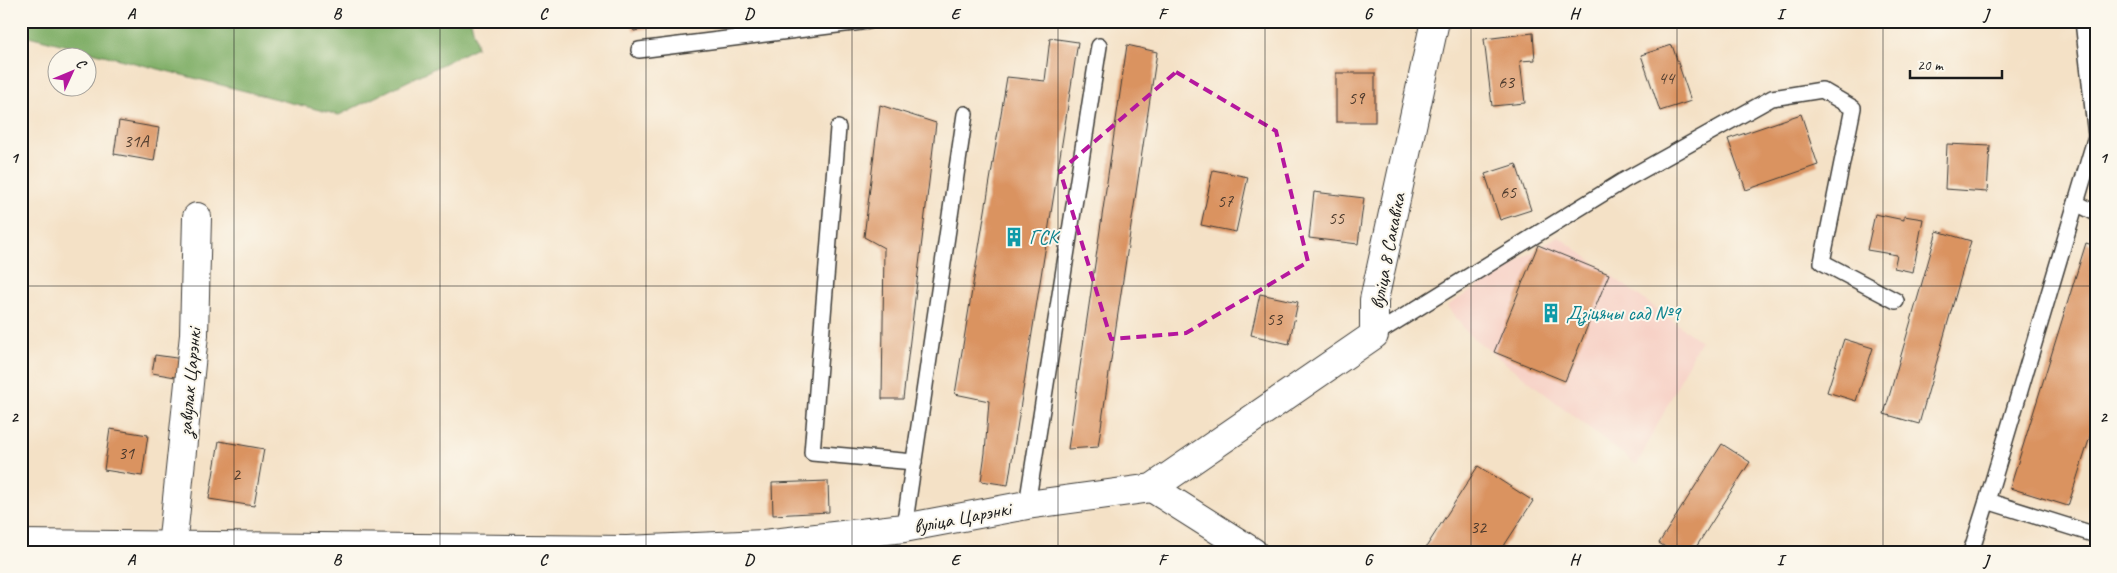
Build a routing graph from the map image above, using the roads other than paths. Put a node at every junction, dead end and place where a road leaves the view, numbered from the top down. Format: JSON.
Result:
{"nodes":[{"id":1,"x":869,"y":21,"type":"edge"},
{"id":2,"x":1435,"y":21,"type":"edge"},
{"id":3,"x":2083,"y":21,"type":"edge"},
{"id":4,"x":1099,"y":46,"type":"dead end"},
{"id":5,"x":639,"y":50,"type":"dead end"},
{"id":6,"x":965,"y":114,"type":"dead end"},
{"id":7,"x":838,"y":128,"type":"dead end"},
{"id":8,"x":2076,"y":203,"type":"junction"},
{"id":9,"x":2096,"y":213,"type":"edge"},
{"id":10,"x":197,"y":217,"type":"dead end"},
{"id":11,"x":1896,"y":301,"type":"dead end"},
{"id":12,"x":1374,"y":335,"type":"junction"},
{"id":13,"x":914,"y":462,"type":"junction"},
{"id":14,"x":1152,"y":488,"type":"junction"},
{"id":15,"x":1987,"y":501,"type":"junction"},
{"id":16,"x":1026,"y":505,"type":"junction"},
{"id":17,"x":2096,"y":535,"type":"edge"},
{"id":18,"x":901,"y":540,"type":"edge"},
{"id":19,"x":21,"y":544,"type":"edge"},
{"id":20,"x":172,"y":546,"type":"junction"},
{"id":21,"x":1253,"y":552,"type":"edge"},
{"id":22,"x":1971,"y":552,"type":"edge"}],
"edges":[{"from":1,"to":5,"type":"lane"},
{"from":2,"to":12,"type":"street","name":"вуліца 8 Сакавіка"},
{"from":3,"to":8,"type":"lane"},
{"from":4,"to":16,"type":"lane"},
{"from":6,"to":13,"type":"lane"},
{"from":7,"to":13,"type":"lane"},
{"from":8,"to":9,"type":"lane"},
{"from":8,"to":15,"type":"lane"},
{"from":10,"to":20,"type":"street","name":"завулак Царэнкі"},
{"from":11,"to":12,"type":"lane"},
{"from":12,"to":14,"type":"street","name":"вуліца 8 Сакавіка"},
{"from":13,"to":18,"type":"lane"},
{"from":14,"to":16,"type":"street","name":"вуліца Царэнкі"},
{"from":14,"to":21,"type":"street"},
{"from":15,"to":17,"type":"lane"},
{"from":15,"to":22,"type":"lane"},
{"from":16,"to":18,"type":"street","name":"вуліца Царэнкі"},
{"from":18,"to":20,"type":"street","name":"вуліца Царэнкі"},
{"from":19,"to":20,"type":"street","name":"вуліца Царэнкі"}]}
